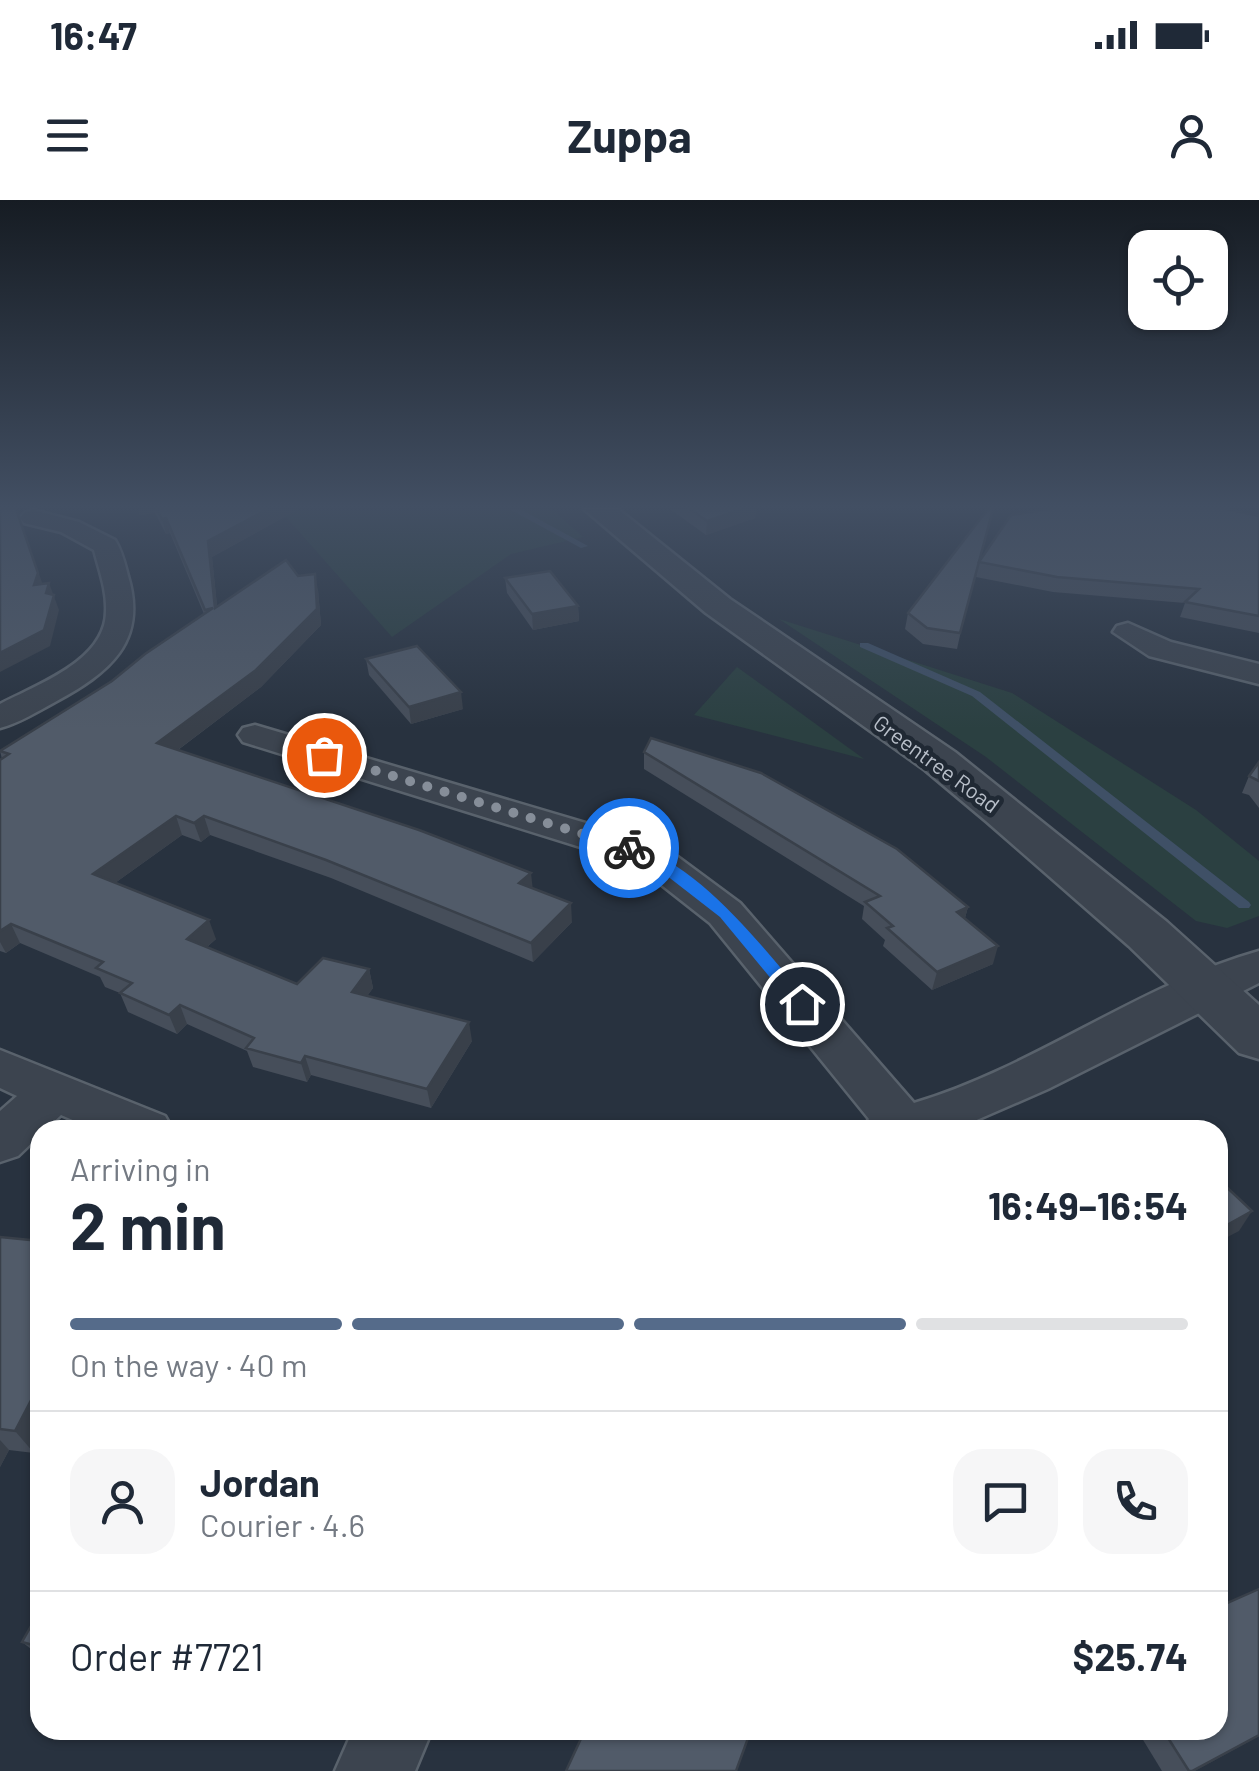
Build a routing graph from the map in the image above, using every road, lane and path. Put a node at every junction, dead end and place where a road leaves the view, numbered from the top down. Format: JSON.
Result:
{"nodes":[{"id":1,"x":112,"y":582,"type":"edge"},
{"id":2,"x":689,"y":582,"type":"edge"},
{"id":3,"x":1128,"y":632,"type":"dead end"},
{"id":4,"x":1259,"y":674,"type":"edge"},
{"id":5,"x":0,"y":718,"type":"edge"},
{"id":6,"x":255,"y":735,"type":"dead end"},
{"id":7,"x":1259,"y":966,"type":"edge"},
{"id":8,"x":1205,"y":987,"type":"junction"},
{"id":9,"x":1259,"y":1038,"type":"edge"},
{"id":10,"x":0,"y":1068,"type":"edge"},
{"id":11,"x":54,"y":1093,"type":"junction"},
{"id":12,"x":122,"y":1120,"type":"edge"},
{"id":13,"x":891,"y":1120,"type":"edge"},
{"id":14,"x":918,"y":1120,"type":"edge"},
{"id":15,"x":0,"y":1141,"type":"edge"},
{"id":16,"x":389,"y":1740,"type":"edge"},
{"id":17,"x":374,"y":1771,"type":"edge"}],
"edges":[{"from":1,"to":5,"type":"street"},
{"from":2,"to":8,"type":"street","name":"Greentree Road"},
{"from":3,"to":4,"type":"street"},
{"from":6,"to":13,"type":"street"},
{"from":7,"to":8,"type":"street"},
{"from":8,"to":9,"type":"street","name":"Greentree Road"},
{"from":8,"to":14,"type":"street"},
{"from":10,"to":11,"type":"street"},
{"from":11,"to":12,"type":"street"},
{"from":11,"to":15,"type":"street"},
{"from":16,"to":17,"type":"street"}]}
